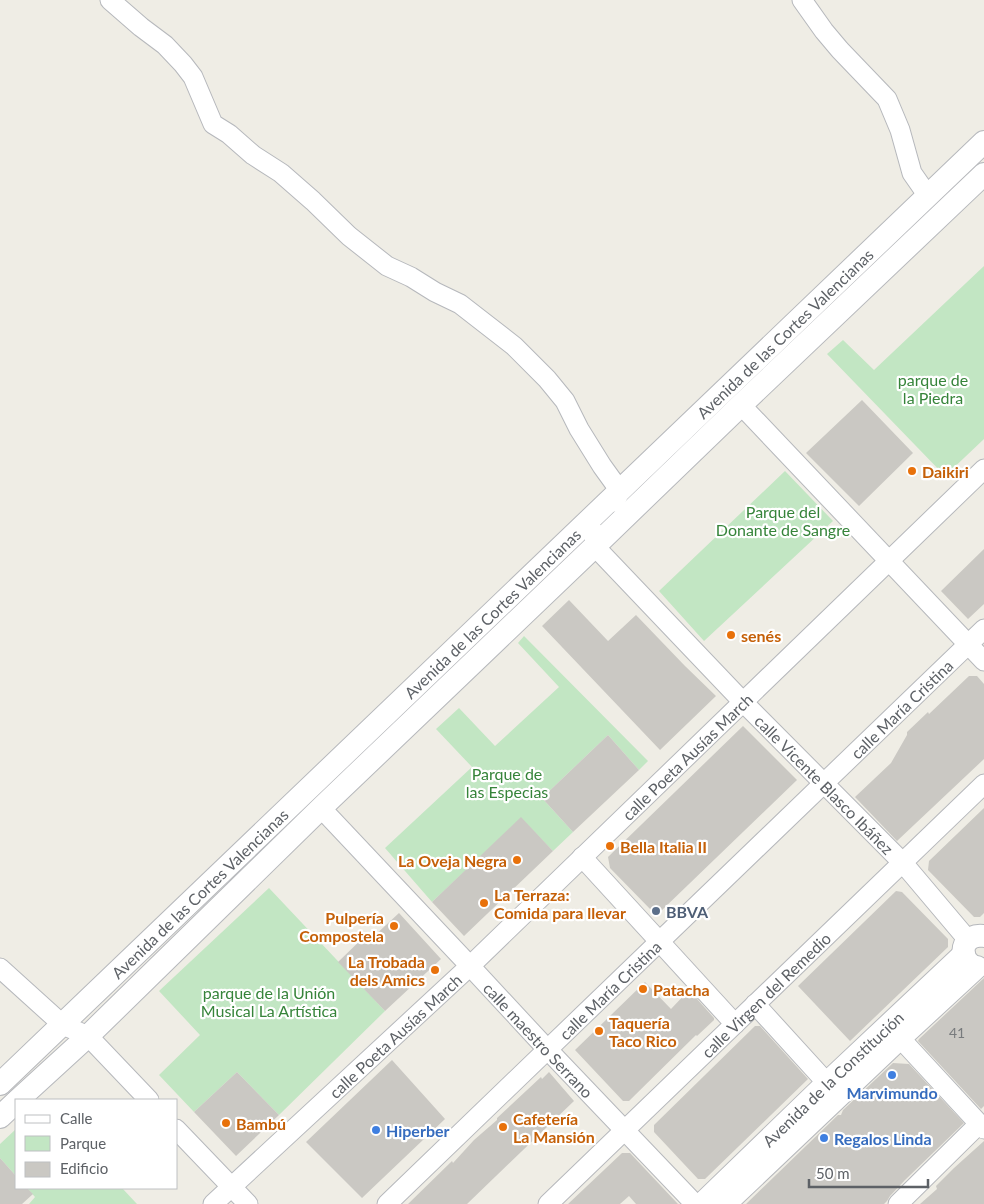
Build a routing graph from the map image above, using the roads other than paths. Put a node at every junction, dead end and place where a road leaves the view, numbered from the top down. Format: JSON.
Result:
{"nodes":[{"id":1,"x":110,"y":0,"type":"edge"},
{"id":2,"x":802,"y":0,"type":"edge"},
{"id":3,"x":984,"y":142,"type":"edge"},
{"id":4,"x":984,"y":174,"type":"edge"},
{"id":5,"x":928,"y":196,"type":"junction"},
{"id":6,"x":741,"y":405,"type":"junction"},
{"id":7,"x":984,"y":469,"type":"edge"},
{"id":8,"x":620,"y":491,"type":"junction"},
{"id":9,"x":595,"y":546,"type":"junction"},
{"id":10,"x":888,"y":561,"type":"junction"},
{"id":11,"x":984,"y":629,"type":"edge"},
{"id":12,"x":968,"y":644,"type":"junction"},
{"id":13,"x":984,"y":661,"type":"edge"},
{"id":14,"x":743,"y":702,"type":"junction"},
{"id":15,"x":824,"y":784,"type":"junction"},
{"id":16,"x":984,"y":784,"type":"edge"},
{"id":17,"x":320,"y":808,"type":"junction"},
{"id":18,"x":582,"y":857,"type":"junction"},
{"id":19,"x":903,"y":863,"type":"junction"},
{"id":20,"x":659,"y":942,"type":"junction"},
{"id":21,"x":977,"y":947,"type":"edge"},
{"id":22,"x":470,"y":966,"type":"junction"},
{"id":23,"x":0,"y":968,"type":"edge"},
{"id":24,"x":755,"y":1004,"type":"junction"},
{"id":25,"x":734,"y":1024,"type":"junction"},
{"id":26,"x":63,"y":1025,"type":"junction"},
{"id":27,"x":88,"y":1036,"type":"junction"},
{"id":28,"x":900,"y":1038,"type":"junction"},
{"id":29,"x":547,"y":1049,"type":"junction"},
{"id":30,"x":827,"y":1083,"type":"junction"},
{"id":31,"x":0,"y":1084,"type":"edge"},
{"id":32,"x":19,"y":1099,"type":"edge"},
{"id":33,"x":148,"y":1099,"type":"edge"},
{"id":34,"x":15,"y":1103,"type":"edge"},
{"id":35,"x":0,"y":1117,"type":"edge"},
{"id":36,"x":982,"y":1127,"type":"edge"},
{"id":37,"x":625,"y":1130,"type":"junction"},
{"id":38,"x":178,"y":1131,"type":"edge"},
{"id":39,"x":231,"y":1187,"type":"junction"},
{"id":40,"x":213,"y":1204,"type":"edge"},
{"id":41,"x":248,"y":1204,"type":"edge"},
{"id":42,"x":387,"y":1204,"type":"edge"},
{"id":43,"x":548,"y":1204,"type":"edge"},
{"id":44,"x":695,"y":1204,"type":"edge"},
{"id":45,"x":702,"y":1204,"type":"edge"},
{"id":46,"x":725,"y":1204,"type":"edge"},
{"id":47,"x":898,"y":1204,"type":"edge"}],
"edges":[{"from":1,"to":8,"type":"street"},
{"from":2,"to":5,"type":"street"},
{"from":3,"to":5,"type":"street","name":"Avenida de las Cortes Valencianas"},
{"from":4,"to":6,"type":"street","name":"Avenida de las Cortes Valencianas"},
{"from":5,"to":8,"type":"street","name":"Avenida de las Cortes Valencianas"},
{"from":6,"to":9,"type":"street","name":"Avenida de las Cortes Valencianas"},
{"from":6,"to":10,"type":"street"},
{"from":7,"to":10,"type":"street","name":"calle Poeta Ausías March"},
{"from":8,"to":9,"type":"street"},
{"from":8,"to":26,"type":"street","name":"Avenida de las Cortes Valencianas"},
{"from":9,"to":14,"type":"street","name":"calle Vicente Blasco Ibáñez"},
{"from":9,"to":17,"type":"street","name":"Avenida de las Cortes Valencianas"},
{"from":10,"to":12,"type":"street"},
{"from":10,"to":14,"type":"street","name":"calle Poeta Ausías March"},
{"from":11,"to":12,"type":"street","name":"calle María Cristina"},
{"from":12,"to":13,"type":"street"},
{"from":12,"to":15,"type":"street","name":"calle María Cristina"},
{"from":14,"to":15,"type":"street","name":"calle Vicente Blasco Ibáñez"},
{"from":14,"to":18,"type":"street","name":"calle Poeta Ausías March"},
{"from":15,"to":19,"type":"street","name":"calle Vicente Blasco Ibáñez"},
{"from":15,"to":20,"type":"street","name":"calle María Cristina"},
{"from":16,"to":19,"type":"street","name":"calle Virgen del Remedio"},
{"from":17,"to":22,"type":"street","name":"calle maestro Serrano"},
{"from":17,"to":27,"type":"street","name":"Avenida de las Cortes Valencianas"},
{"from":18,"to":20,"type":"street"},
{"from":18,"to":22,"type":"street","name":"calle Poeta Ausías March"},
{"from":19,"to":21,"type":"street","name":"calle Vicente Blasco Ibáñez"},
{"from":19,"to":24,"type":"street","name":"calle Virgen del Remedio"},
{"from":20,"to":25,"type":"street"},
{"from":20,"to":29,"type":"street","name":"calle María Cristina"},
{"from":21,"to":28,"type":"street","name":"Avenida de la Constitución"},
{"from":21,"to":30,"type":"street","name":"Avenida de la Constitución"},
{"from":22,"to":29,"type":"street","name":"calle maestro Serrano"},
{"from":22,"to":39,"type":"street","name":"calle Poeta Ausías March"},
{"from":23,"to":26,"type":"street"},
{"from":24,"to":25,"type":"street","name":"calle Virgen del Remedio"},
{"from":24,"to":30,"type":"street"},
{"from":25,"to":37,"type":"street","name":"calle Virgen del Remedio"},
{"from":26,"to":27,"type":"street"},
{"from":26,"to":31,"type":"street","name":"Avenida de las Cortes Valencianas"},
{"from":27,"to":32,"type":"street","name":"Avenida de las Cortes Valencianas"},
{"from":27,"to":33,"type":"street"},
{"from":28,"to":36,"type":"street"},
{"from":28,"to":46,"type":"street","name":"Avenida de la Constitución"},
{"from":29,"to":37,"type":"street","name":"calle maestro Serrano"},
{"from":29,"to":42,"type":"street","name":"calle María Cristina"},
{"from":30,"to":45,"type":"street","name":"Avenida de la Constitución"},
{"from":34,"to":35,"type":"street","name":"Avenida de las Cortes Valencianas"},
{"from":36,"to":47,"type":"street"},
{"from":37,"to":43,"type":"street","name":"calle Virgen del Remedio"},
{"from":37,"to":44,"type":"street","name":"calle maestro Serrano"},
{"from":38,"to":39,"type":"street"},
{"from":39,"to":40,"type":"street","name":"calle Poeta Ausías March"},
{"from":39,"to":41,"type":"street"}]}
